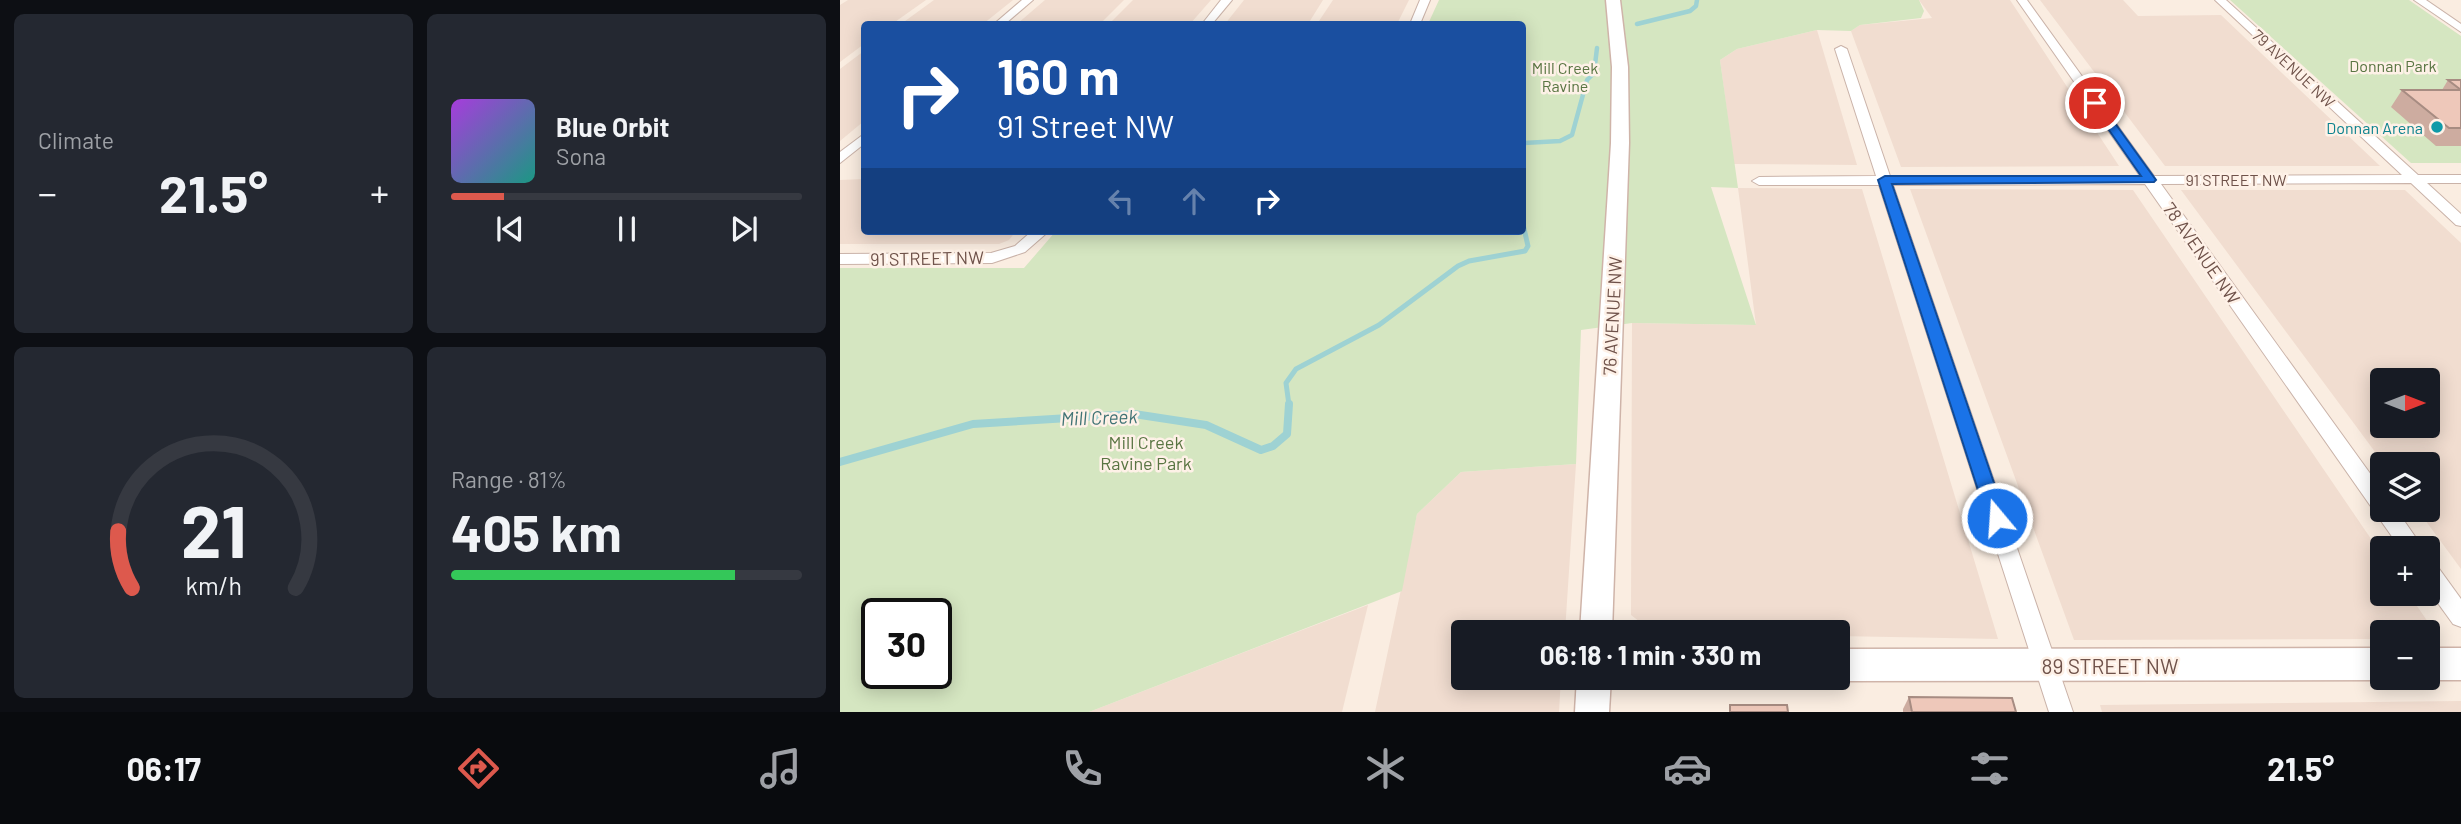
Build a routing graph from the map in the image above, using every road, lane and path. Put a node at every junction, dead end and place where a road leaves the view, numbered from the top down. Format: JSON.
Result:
{"nodes":[{"id":1,"x":1028,"y":0,"type":"edge"},
{"id":2,"x":1227,"y":0,"type":"edge"},
{"id":3,"x":1425,"y":0,"type":"edge"},
{"id":4,"x":1613,"y":0,"type":"edge"},
{"id":5,"x":2022,"y":0,"type":"edge"},
{"id":6,"x":2220,"y":0,"type":"edge"},
{"id":7,"x":2419,"y":0,"type":"edge"},
{"id":8,"x":1003,"y":21,"type":"edge"},
{"id":9,"x":1210,"y":21,"type":"edge"},
{"id":10,"x":1416,"y":21,"type":"edge"},
{"id":11,"x":2461,"y":29,"type":"edge"},
{"id":12,"x":1841,"y":49,"type":"dead end"},
{"id":13,"x":861,"y":141,"type":"edge"},
{"id":14,"x":840,"y":159,"type":"edge"},
{"id":15,"x":2414,"y":179,"type":"junction"},
{"id":16,"x":2461,"y":179,"type":"edge"},
{"id":17,"x":1759,"y":180,"type":"dead end"},
{"id":18,"x":1885,"y":180,"type":"junction"},
{"id":19,"x":2150,"y":180,"type":"junction"},
{"id":20,"x":2461,"y":222,"type":"edge"},
{"id":21,"x":1037,"y":235,"type":"edge"},
{"id":22,"x":840,"y":259,"type":"edge"},
{"id":23,"x":2370,"y":490,"type":"edge"},
{"id":24,"x":2440,"y":588,"type":"edge"},
{"id":25,"x":2461,"y":617,"type":"edge"},
{"id":26,"x":1597,"y":620,"type":"edge"},
{"id":27,"x":2370,"y":664,"type":"edge"},
{"id":28,"x":2440,"y":664,"type":"edge"},
{"id":29,"x":2461,"y":664,"type":"edge"},
{"id":30,"x":1850,"y":665,"type":"edge"},
{"id":31,"x":2045,"y":665,"type":"junction"},
{"id":32,"x":1593,"y":690,"type":"edge"},
{"id":33,"x":1592,"y":712,"type":"edge"},
{"id":34,"x":2061,"y":712,"type":"edge"}],
"edges":[{"from":1,"to":8,"type":"street"},
{"from":2,"to":9,"type":"street"},
{"from":3,"to":10,"type":"street"},
{"from":4,"to":26,"type":"street","name":"76 AVENUE NW"},
{"from":5,"to":19,"type":"street","name":"78 AVENUE NW"},
{"from":6,"to":15,"type":"street","name":"79 AVENUE NW"},
{"from":7,"to":11,"type":"street"},
{"from":12,"to":18,"type":"street"},
{"from":13,"to":14,"type":"street"},
{"from":15,"to":16,"type":"street","name":"91 STREET NW"},
{"from":15,"to":19,"type":"street","name":"91 STREET NW"},
{"from":15,"to":20,"type":"street","name":"79 AVENUE NW"},
{"from":17,"to":18,"type":"street","name":"91 STREET NW"},
{"from":18,"to":19,"type":"street","name":"91 STREET NW"},
{"from":18,"to":31,"type":"street"},
{"from":19,"to":23,"type":"street","name":"78 AVENUE NW"},
{"from":21,"to":22,"type":"street","name":"91 STREET NW"},
{"from":24,"to":25,"type":"street"},
{"from":27,"to":31,"type":"street","name":"89 STREET NW"},
{"from":28,"to":29,"type":"street"},
{"from":30,"to":31,"type":"street","name":"89 STREET NW"},
{"from":31,"to":34,"type":"street"},
{"from":32,"to":33,"type":"street"}]}
